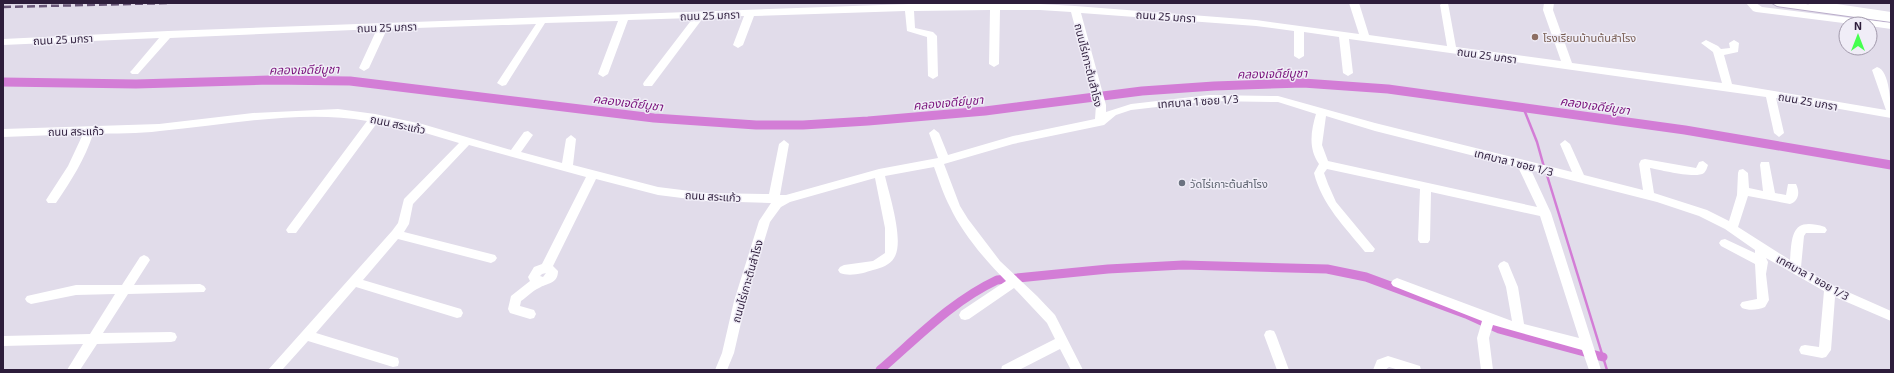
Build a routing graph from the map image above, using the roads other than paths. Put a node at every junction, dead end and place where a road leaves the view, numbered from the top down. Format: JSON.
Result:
{"nodes":[{"id":1,"x":1354,"y":3,"type":"edge"},
{"id":2,"x":1549,"y":3,"type":"edge"},
{"id":3,"x":1751,"y":3,"type":"edge"},
{"id":4,"x":1777,"y":3,"type":"edge"},
{"id":5,"x":1811,"y":3,"type":"edge"},
{"id":6,"x":1445,"y":5,"type":"dead end"},
{"id":7,"x":909,"y":7,"type":"junction"},
{"id":8,"x":995,"y":7,"type":"junction"},
{"id":9,"x":1075,"y":9,"type":"junction"},
{"id":10,"x":750,"y":13,"type":"junction"},
{"id":11,"x":700,"y":15,"type":"junction"},
{"id":12,"x":1891,"y":15,"type":"edge"},
{"id":13,"x":624,"y":18,"type":"junction"},
{"id":14,"x":1891,"y":19,"type":"edge"},
{"id":15,"x":542,"y":21,"type":"junction"},
{"id":16,"x":1891,"y":26,"type":"edge"},
{"id":17,"x":383,"y":27,"type":"junction"},
{"id":18,"x":1300,"y":29,"type":"junction"},
{"id":19,"x":168,"y":34,"type":"junction"},
{"id":20,"x":1344,"y":35,"type":"junction"},
{"id":21,"x":1365,"y":38,"type":"junction"},
{"id":22,"x":3,"y":42,"type":"edge"},
{"id":23,"x":1706,"y":43,"type":"dead end"},
{"id":24,"x":1734,"y":44,"type":"dead end"},
{"id":25,"x":738,"y":45,"type":"dead end"},
{"id":26,"x":1452,"y":50,"type":"junction"},
{"id":27,"x":1718,"y":52,"type":"junction"},
{"id":28,"x":1299,"y":56,"type":"dead end"},
{"id":29,"x":994,"y":64,"type":"dead end"},
{"id":30,"x":1568,"y":66,"type":"junction"},
{"id":31,"x":364,"y":68,"type":"dead end"},
{"id":32,"x":1877,"y":70,"type":"dead end"},
{"id":33,"x":135,"y":72,"type":"dead end"},
{"id":34,"x":1348,"y":73,"type":"dead end"},
{"id":35,"x":603,"y":74,"type":"dead end"},
{"id":36,"x":932,"y":76,"type":"dead end"},
{"id":37,"x":502,"y":83,"type":"dead end"},
{"id":38,"x":648,"y":84,"type":"dead end"},
{"id":39,"x":1728,"y":87,"type":"junction"},
{"id":40,"x":1770,"y":94,"type":"junction"},
{"id":41,"x":1891,"y":110,"type":"edge"},
{"id":42,"x":1322,"y":111,"type":"junction"},
{"id":43,"x":1891,"y":114,"type":"edge"},
{"id":44,"x":374,"y":118,"type":"junction"},
{"id":45,"x":1100,"y":122,"type":"junction"},
{"id":46,"x":89,"y":131,"type":"junction"},
{"id":47,"x":3,"y":133,"type":"edge"},
{"id":48,"x":934,"y":133,"type":"dead end"},
{"id":49,"x":1779,"y":133,"type":"dead end"},
{"id":50,"x":528,"y":135,"type":"dead end"},
{"id":51,"x":571,"y":139,"type":"dead end"},
{"id":52,"x":466,"y":142,"type":"junction"},
{"id":53,"x":784,"y":144,"type":"dead end"},
{"id":54,"x":1565,"y":144,"type":"dead end"},
{"id":55,"x":514,"y":154,"type":"junction"},
{"id":56,"x":941,"y":161,"type":"junction"},
{"id":57,"x":1324,"y":164,"type":"junction"},
{"id":58,"x":1526,"y":164,"type":"junction"},
{"id":59,"x":1703,"y":165,"type":"dead end"},
{"id":60,"x":1765,"y":165,"type":"dead end"},
{"id":61,"x":567,"y":167,"type":"junction"},
{"id":62,"x":878,"y":173,"type":"junction"},
{"id":63,"x":1743,"y":173,"type":"dead end"},
{"id":64,"x":593,"y":174,"type":"junction"},
{"id":65,"x":1580,"y":178,"type":"junction"},
{"id":66,"x":1792,"y":187,"type":"dead end"},
{"id":67,"x":1426,"y":188,"type":"junction"},
{"id":68,"x":1744,"y":191,"type":"junction"},
{"id":69,"x":1649,"y":195,"type":"junction"},
{"id":70,"x":1770,"y":197,"type":"junction"},
{"id":71,"x":52,"y":200,"type":"dead end"},
{"id":72,"x":780,"y":200,"type":"junction"},
{"id":73,"x":1545,"y":213,"type":"junction"},
{"id":74,"x":1727,"y":225,"type":"junction"},
{"id":75,"x":292,"y":230,"type":"dead end"},
{"id":76,"x":1821,"y":230,"type":"dead end"},
{"id":77,"x":396,"y":234,"type":"junction"},
{"id":78,"x":1424,"y":240,"type":"dead end"},
{"id":79,"x":1761,"y":247,"type":"junction"},
{"id":80,"x":1370,"y":249,"type":"dead end"},
{"id":81,"x":491,"y":258,"type":"dead end"},
{"id":82,"x":144,"y":260,"type":"dead end"},
{"id":83,"x":1762,"y":262,"type":"junction"},
{"id":84,"x":1504,"y":266,"type":"dead end"},
{"id":85,"x":1795,"y":269,"type":"junction"},
{"id":86,"x":844,"y":270,"type":"dead end"},
{"id":87,"x":1010,"y":279,"type":"junction"},
{"id":88,"x":354,"y":282,"type":"junction"},
{"id":89,"x":1397,"y":283,"type":"dead end"},
{"id":90,"x":200,"y":289,"type":"dead end"},
{"id":91,"x":1830,"y":289,"type":"junction"},
{"id":92,"x":124,"y":290,"type":"junction"},
{"id":93,"x":31,"y":299,"type":"dead end"},
{"id":94,"x":1746,"y":305,"type":"dead end"},
{"id":95,"x":457,"y":313,"type":"dead end"},
{"id":96,"x":530,"y":314,"type":"dead end"},
{"id":97,"x":965,"y":315,"type":"dead end"},
{"id":98,"x":1891,"y":316,"type":"edge"},
{"id":99,"x":1488,"y":322,"type":"junction"},
{"id":100,"x":1519,"y":328,"type":"junction"},
{"id":101,"x":1270,"y":334,"type":"dead end"},
{"id":102,"x":306,"y":335,"type":"junction"},
{"id":103,"x":171,"y":337,"type":"dead end"},
{"id":104,"x":92,"y":339,"type":"junction"},
{"id":105,"x":3,"y":341,"type":"edge"},
{"id":106,"x":1063,"y":341,"type":"junction"},
{"id":107,"x":1589,"y":350,"type":"junction"},
{"id":108,"x":1805,"y":350,"type":"dead end"},
{"id":109,"x":393,"y":362,"type":"dead end"},
{"id":110,"x":73,"y":370,"type":"edge"},
{"id":111,"x":274,"y":370,"type":"edge"},
{"id":112,"x":721,"y":370,"type":"edge"},
{"id":113,"x":1007,"y":370,"type":"edge"},
{"id":114,"x":1077,"y":370,"type":"edge"},
{"id":115,"x":1283,"y":370,"type":"edge"},
{"id":116,"x":1379,"y":370,"type":"edge"},
{"id":117,"x":1415,"y":370,"type":"edge"},
{"id":118,"x":1487,"y":370,"type":"edge"},
{"id":119,"x":1595,"y":370,"type":"edge"}],
"edges":[{"from":1,"to":21,"type":"street"},
{"from":2,"to":30,"type":"street"},
{"from":3,"to":16,"type":"street"},
{"from":4,"to":14,"type":"street"},
{"from":5,"to":12,"type":"street"},
{"from":6,"to":26,"type":"street"},
{"from":7,"to":8,"type":"street","name":"ถนน 25 มกรา"},
{"from":7,"to":10,"type":"street","name":"ถนน 25 มกรา"},
{"from":7,"to":36,"type":"street"},
{"from":8,"to":9,"type":"street","name":"ถนน 25 มกรา"},
{"from":8,"to":29,"type":"street"},
{"from":9,"to":18,"type":"street","name":"ถนน 25 มกรา"},
{"from":9,"to":45,"type":"street","name":"ถนนไร่เกาะต้นสำโรง"},
{"from":10,"to":11,"type":"street","name":"ถนน 25 มกรา"},
{"from":10,"to":25,"type":"street"},
{"from":11,"to":13,"type":"street","name":"ถนน 25 มกรา"},
{"from":11,"to":38,"type":"street"},
{"from":13,"to":15,"type":"street","name":"ถนน 25 มกรา"},
{"from":13,"to":35,"type":"street"},
{"from":15,"to":17,"type":"street","name":"ถนน 25 มกรา"},
{"from":15,"to":37,"type":"street"},
{"from":17,"to":19,"type":"street","name":"ถนน 25 มกรา"},
{"from":17,"to":31,"type":"street"},
{"from":18,"to":20,"type":"street","name":"ถนน 25 มกรา"},
{"from":18,"to":28,"type":"street"},
{"from":19,"to":22,"type":"street","name":"ถนน 25 มกรา"},
{"from":19,"to":33,"type":"street"},
{"from":20,"to":21,"type":"street","name":"ถนน 25 มกรา"},
{"from":20,"to":34,"type":"street"},
{"from":21,"to":26,"type":"street","name":"ถนน 25 มกรา"},
{"from":23,"to":27,"type":"street"},
{"from":24,"to":27,"type":"street"},
{"from":26,"to":30,"type":"street","name":"ถนน 25 มกรา"},
{"from":27,"to":39,"type":"street"},
{"from":30,"to":39,"type":"street","name":"ถนน 25 มกรา"},
{"from":32,"to":41,"type":"street"},
{"from":39,"to":40,"type":"street","name":"ถนน 25 มกรา"},
{"from":40,"to":43,"type":"street","name":"ถนน 25 มกรา"},
{"from":40,"to":49,"type":"street"},
{"from":42,"to":45,"type":"street","name":"เทศบาล 1 ซอย 1/3"},
{"from":42,"to":57,"type":"street"},
{"from":42,"to":58,"type":"street","name":"เทศบาล 1 ซอย 1/3"},
{"from":44,"to":46,"type":"street","name":"ถนน สระแก้ว"},
{"from":44,"to":52,"type":"street","name":"ถนน สระแก้ว"},
{"from":44,"to":75,"type":"street"},
{"from":45,"to":56,"type":"street"},
{"from":46,"to":47,"type":"street","name":"ถนน สระแก้ว"},
{"from":46,"to":71,"type":"street"},
{"from":48,"to":56,"type":"street"},
{"from":50,"to":55,"type":"street"},
{"from":51,"to":61,"type":"street"},
{"from":52,"to":55,"type":"street","name":"ถนน สระแก้ว"},
{"from":52,"to":77,"type":"street"},
{"from":53,"to":72,"type":"street"},
{"from":54,"to":65,"type":"street"},
{"from":55,"to":61,"type":"street","name":"ถนน สระแก้ว"},
{"from":56,"to":62,"type":"street"},
{"from":56,"to":87,"type":"street"},
{"from":57,"to":67,"type":"street"},
{"from":57,"to":80,"type":"street"},
{"from":58,"to":65,"type":"street","name":"เทศบาล 1 ซอย 1/3"},
{"from":58,"to":73,"type":"street"},
{"from":59,"to":69,"type":"street"},
{"from":60,"to":70,"type":"street"},
{"from":61,"to":64,"type":"street","name":"ถนน สระแก้ว"},
{"from":62,"to":72,"type":"street"},
{"from":62,"to":86,"type":"street"},
{"from":63,"to":68,"type":"street"},
{"from":64,"to":72,"type":"street","name":"ถนน สระแก้ว"},
{"from":64,"to":96,"type":"street"},
{"from":65,"to":69,"type":"street","name":"เทศบาล 1 ซอย 1/3"},
{"from":66,"to":70,"type":"street"},
{"from":67,"to":73,"type":"street"},
{"from":67,"to":78,"type":"street"},
{"from":68,"to":70,"type":"street"},
{"from":68,"to":74,"type":"street"},
{"from":69,"to":74,"type":"street","name":"เทศบาล 1 ซอย 1/3"},
{"from":72,"to":112,"type":"street","name":"ถนนไร่เกาะต้นสำโรง"},
{"from":73,"to":107,"type":"street"},
{"from":74,"to":79,"type":"street","name":"เทศบาล 1 ซอย 1/3"},
{"from":74,"to":83,"type":"street"},
{"from":76,"to":85,"type":"street"},
{"from":77,"to":81,"type":"street"},
{"from":77,"to":88,"type":"street"},
{"from":79,"to":83,"type":"street"},
{"from":79,"to":85,"type":"street","name":"เทศบาล 1 ซอย 1/3"},
{"from":82,"to":92,"type":"street"},
{"from":83,"to":94,"type":"street"},
{"from":84,"to":100,"type":"street"},
{"from":85,"to":91,"type":"street","name":"เทศบาล 1 ซอย 1/3"},
{"from":87,"to":97,"type":"street"},
{"from":87,"to":106,"type":"street"},
{"from":88,"to":95,"type":"street"},
{"from":88,"to":102,"type":"street"},
{"from":89,"to":99,"type":"street"},
{"from":90,"to":92,"type":"street"},
{"from":91,"to":98,"type":"street","name":"เทศบาล 1 ซอย 1/3"},
{"from":91,"to":108,"type":"street"},
{"from":92,"to":93,"type":"street"},
{"from":92,"to":104,"type":"street"},
{"from":99,"to":100,"type":"street"},
{"from":99,"to":118,"type":"street"},
{"from":100,"to":107,"type":"street"},
{"from":101,"to":115,"type":"street"},
{"from":102,"to":109,"type":"street"},
{"from":102,"to":111,"type":"street"},
{"from":103,"to":104,"type":"street"},
{"from":104,"to":105,"type":"street"},
{"from":104,"to":110,"type":"street"},
{"from":106,"to":113,"type":"street"},
{"from":106,"to":114,"type":"street"},
{"from":107,"to":119,"type":"street"},
{"from":116,"to":117,"type":"street"}]}
